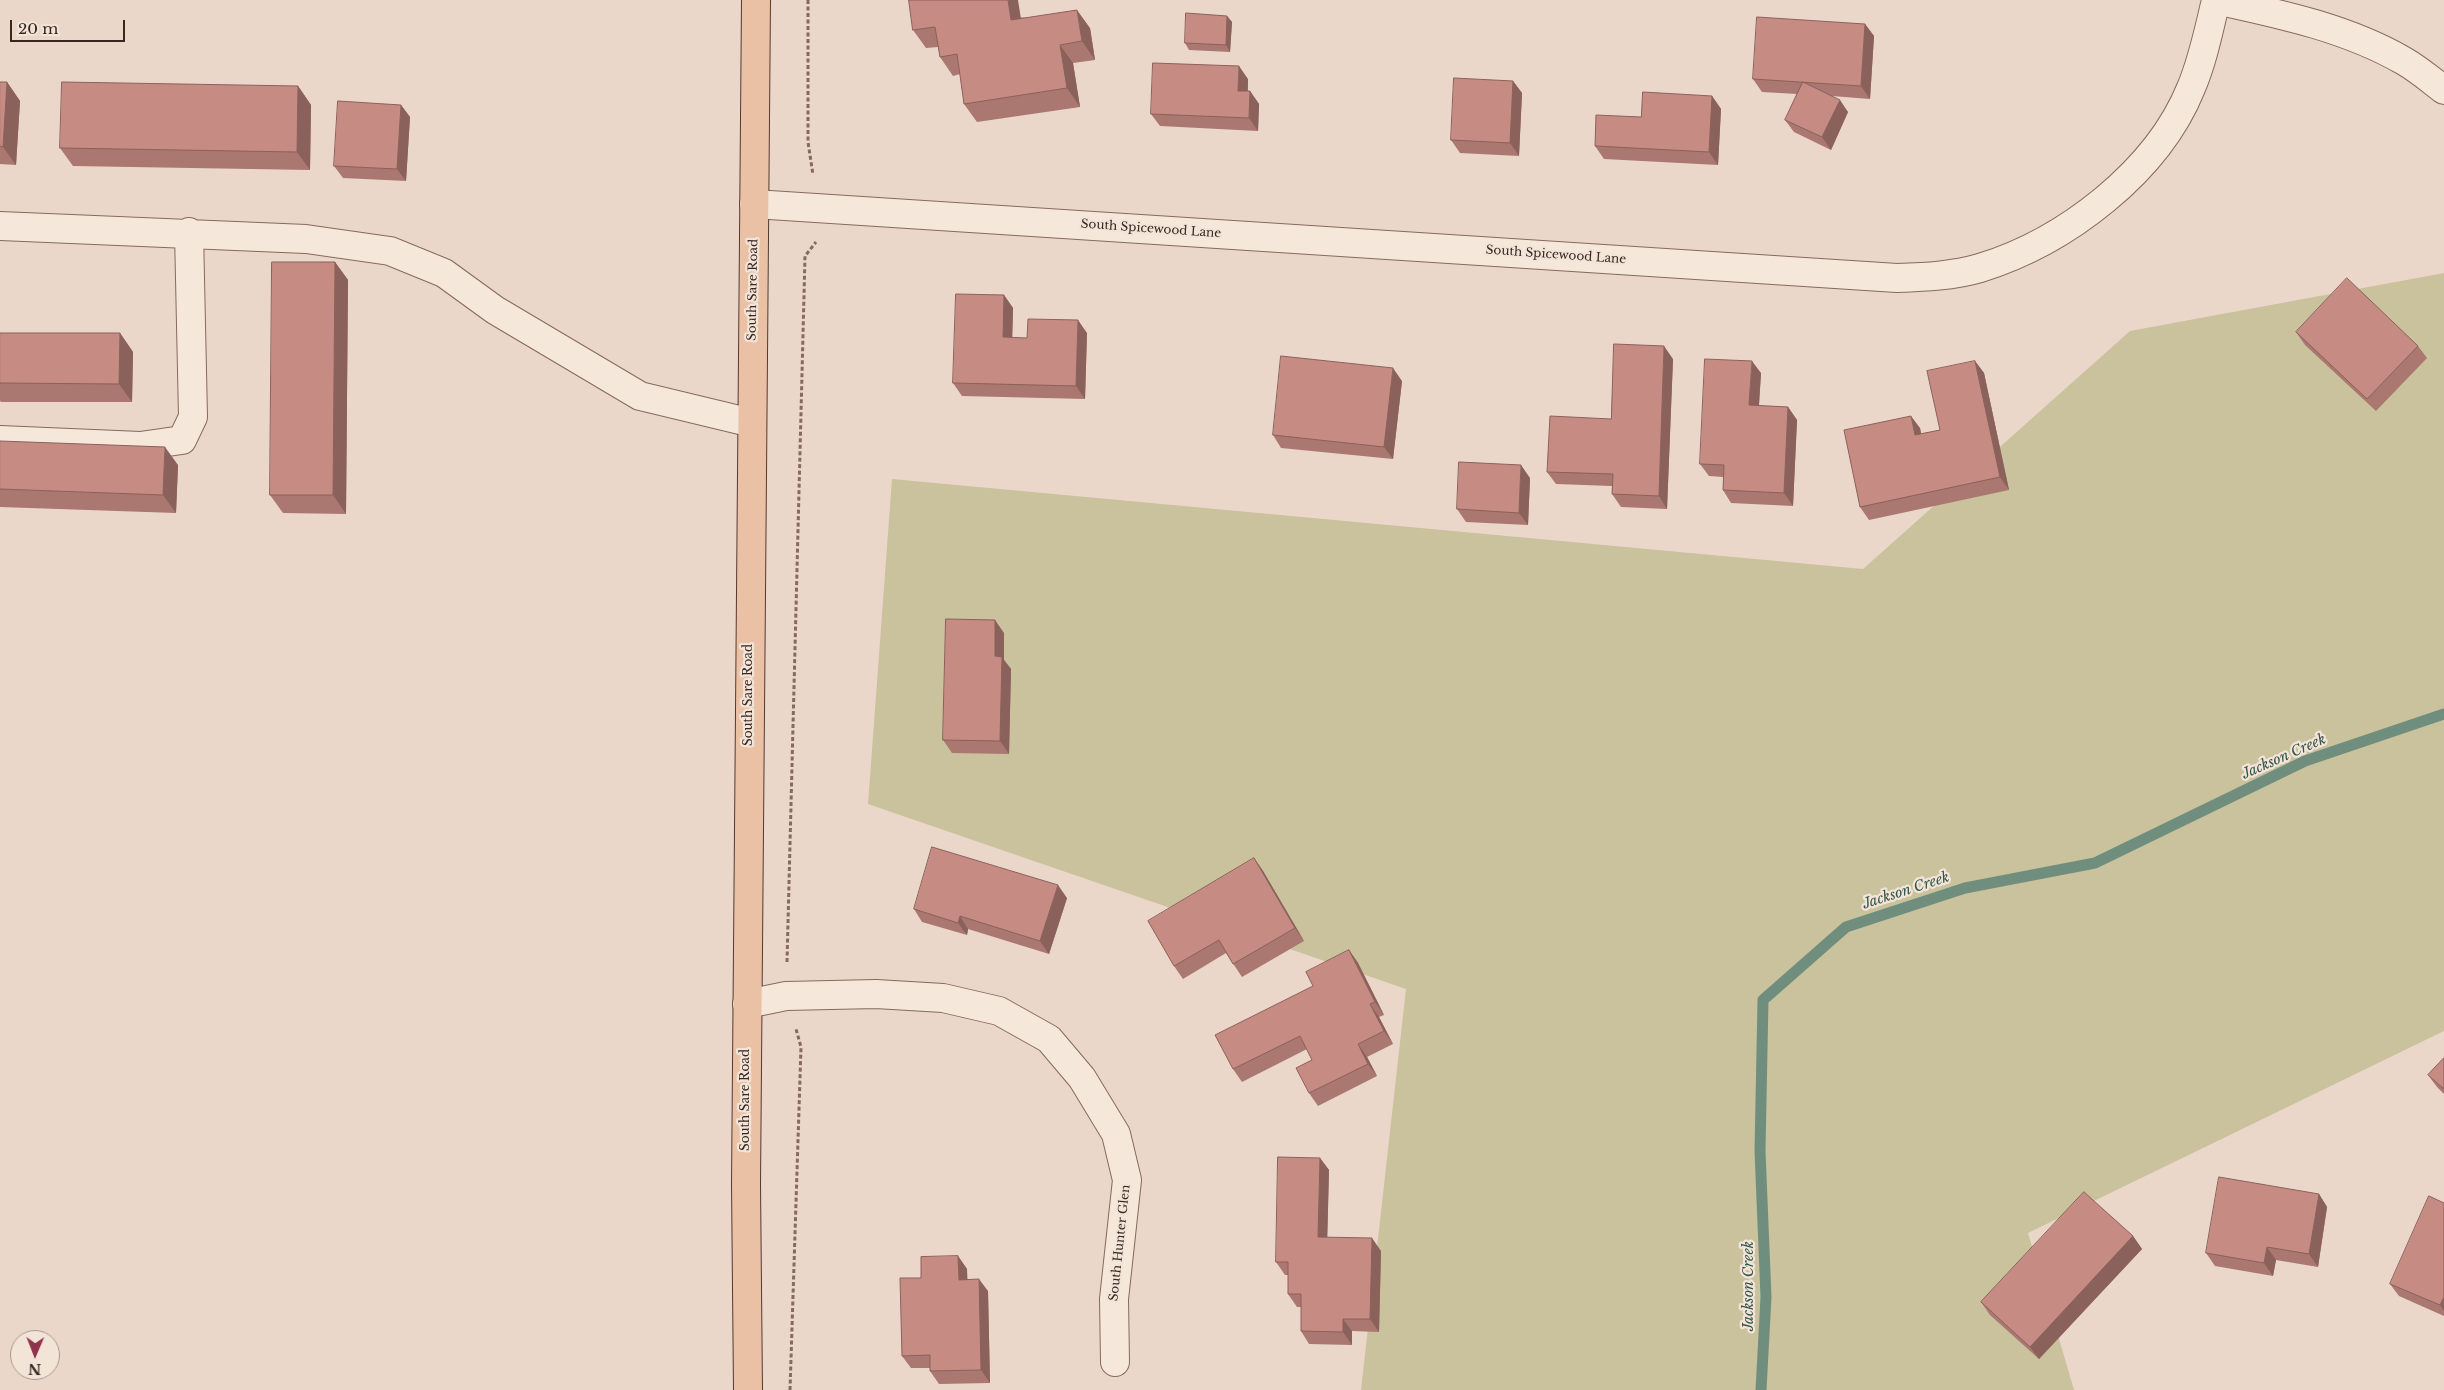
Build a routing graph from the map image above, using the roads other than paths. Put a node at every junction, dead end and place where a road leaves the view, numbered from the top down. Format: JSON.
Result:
{"nodes":[{"id":1,"x":756,"y":0,"type":"edge"},
{"id":2,"x":2216,"y":0,"type":"edge"},
{"id":3,"x":2444,"y":90,"type":"edge"},
{"id":4,"x":754,"y":204,"type":"junction"},
{"id":5,"x":0,"y":226,"type":"edge"},
{"id":6,"x":189,"y":232,"type":"junction"},
{"id":7,"x":752,"y":423,"type":"junction"},
{"id":8,"x":0,"y":440,"type":"edge"},
{"id":9,"x":747,"y":1004,"type":"junction"},
{"id":10,"x":1115,"y":1362,"type":"dead end"},
{"id":11,"x":748,"y":1390,"type":"edge"}],
"edges":[{"from":1,"to":4,"type":"main road","name":"South Sare Road"},
{"from":2,"to":3,"type":"street"},
{"from":2,"to":4,"type":"street","name":"South Spicewood Lane"},
{"from":4,"to":7,"type":"main road","name":"South Sare Road"},
{"from":5,"to":6,"type":"street"},
{"from":6,"to":7,"type":"street"},
{"from":6,"to":8,"type":"street"},
{"from":7,"to":9,"type":"main road","name":"South Sare Road"},
{"from":9,"to":10,"type":"street","name":"South Hunter Glen"},
{"from":9,"to":11,"type":"main road","name":"South Sare Road"}]}
